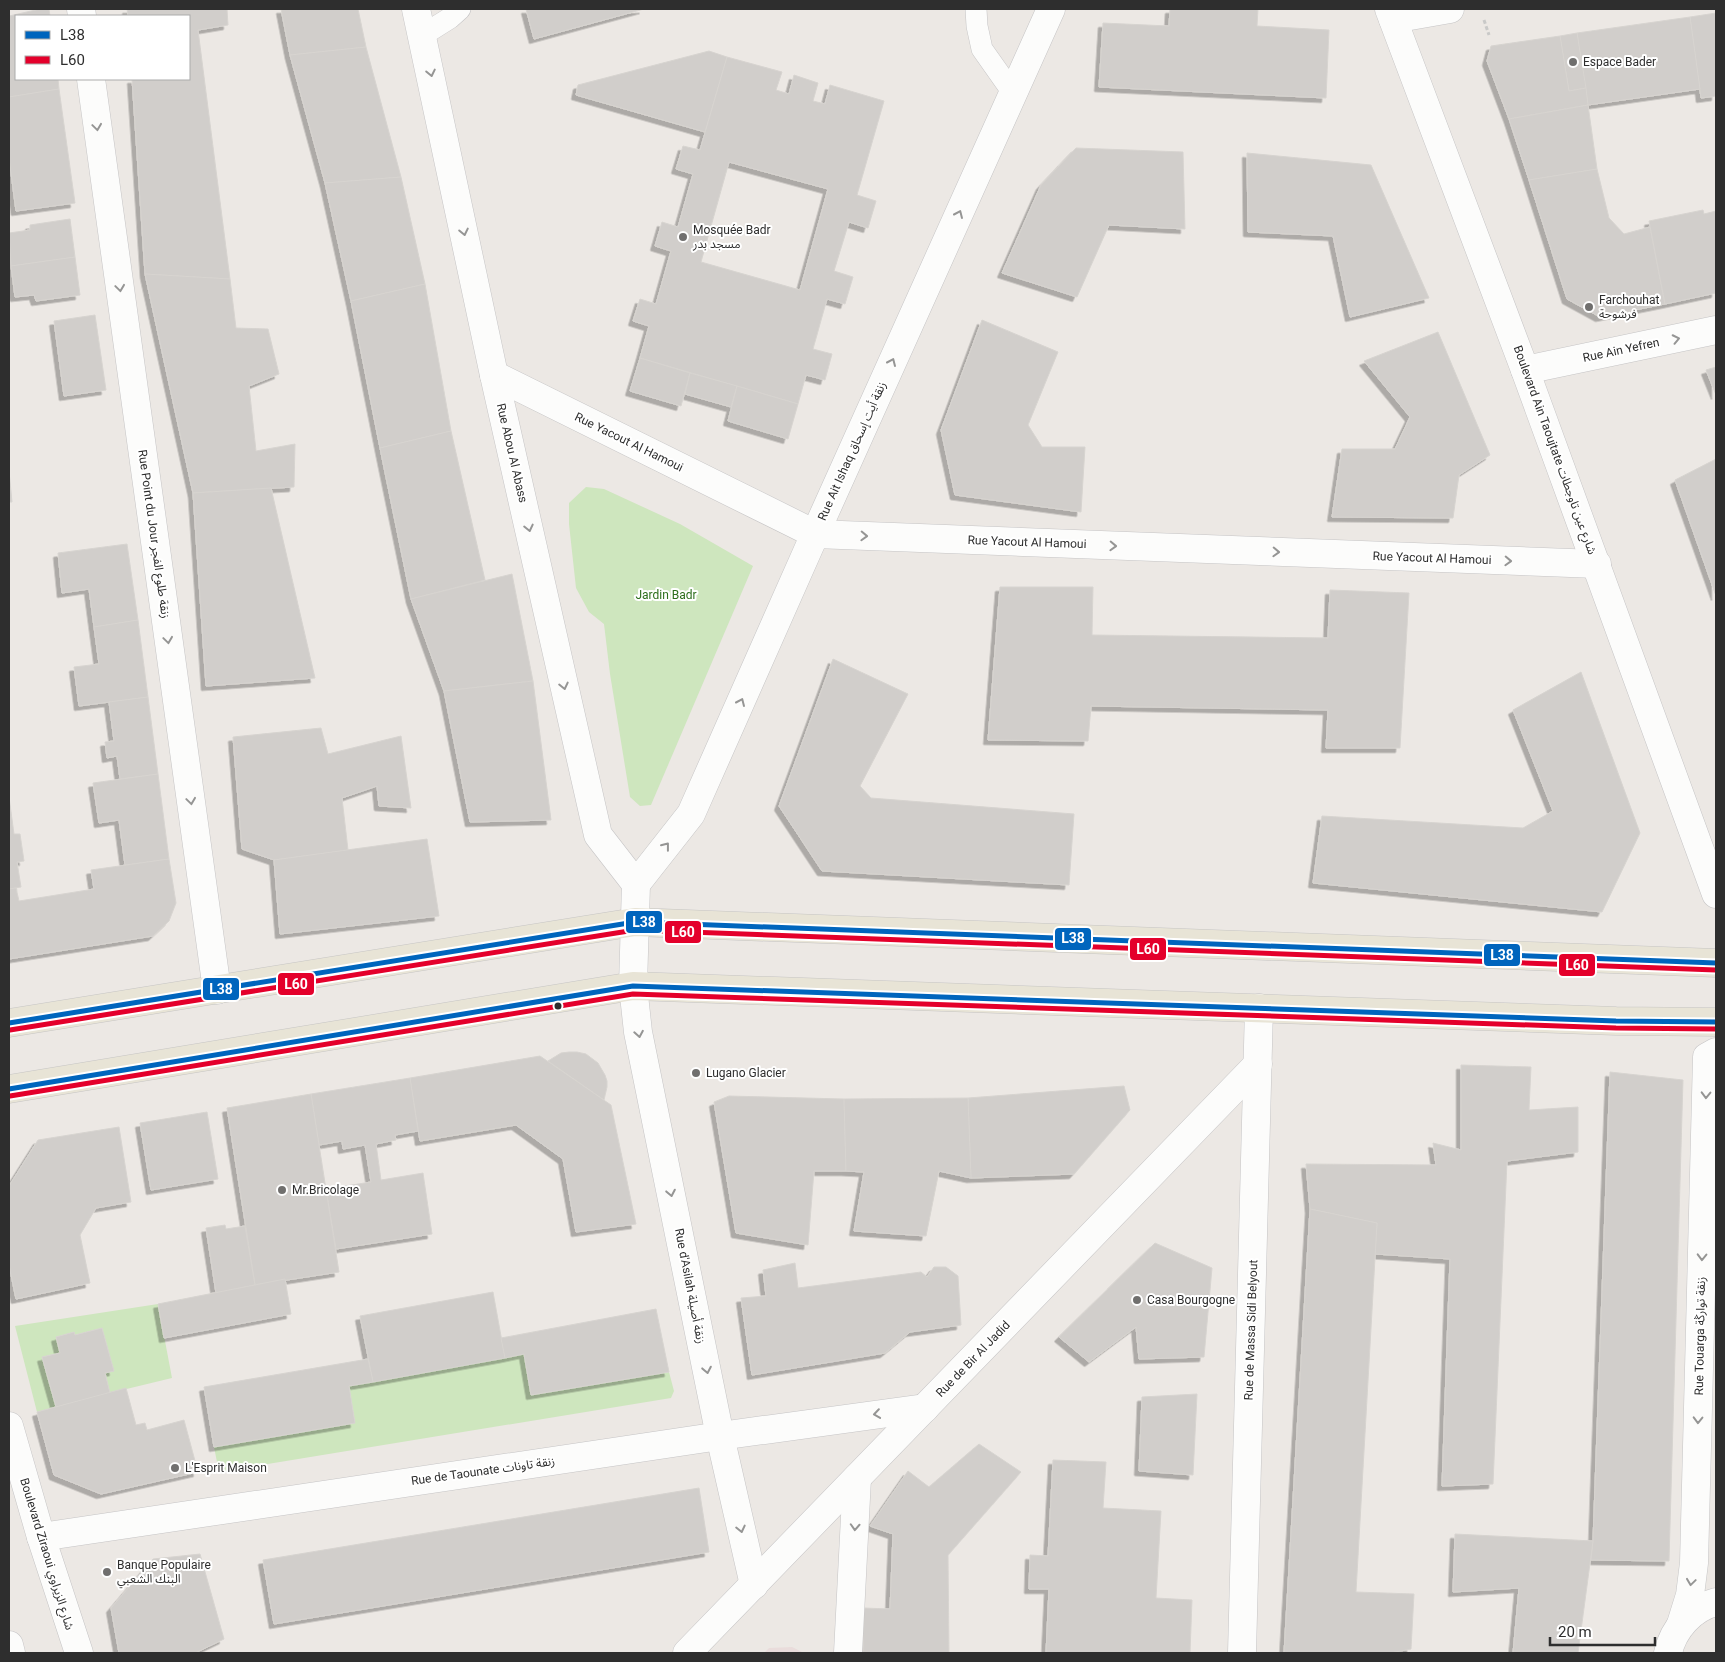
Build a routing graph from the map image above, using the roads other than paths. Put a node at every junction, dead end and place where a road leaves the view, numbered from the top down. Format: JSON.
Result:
{"nodes":[{"id":1,"x":416,"y":9,"type":"edge"},
{"id":2,"x":460,"y":9,"type":"edge"},
{"id":3,"x":976,"y":9,"type":"edge"},
{"id":4,"x":1051,"y":9,"type":"edge"},
{"id":5,"x":1450,"y":9,"type":"edge"},
{"id":6,"x":1391,"y":14,"type":"edge"},
{"id":7,"x":423,"y":35,"type":"junction"},
{"id":8,"x":91,"y":80,"type":"edge"},
{"id":9,"x":1013,"y":92,"type":"junction"},
{"id":10,"x":1716,"y":330,"type":"edge"},
{"id":11,"x":1525,"y":370,"type":"junction"},
{"id":12,"x":494,"y":375,"type":"junction"},
{"id":13,"x":815,"y":534,"type":"junction"},
{"id":14,"x":1597,"y":564,"type":"junction"},
{"id":15,"x":636,"y":884,"type":"junction"},
{"id":16,"x":1716,"y":894,"type":"edge"},
{"id":17,"x":635,"y":922,"type":"junction"},
{"id":18,"x":1716,"y":963,"type":"edge"},
{"id":19,"x":633,"y":986,"type":"junction"},
{"id":20,"x":217,"y":990,"type":"junction"},
{"id":21,"x":1259,"y":1008,"type":"junction"},
{"id":22,"x":1716,"y":1022,"type":"edge"},
{"id":23,"x":9,"y":1023,"type":"edge"},
{"id":24,"x":1716,"y":1052,"type":"edge"},
{"id":25,"x":1258,"y":1064,"type":"junction"},
{"id":26,"x":9,"y":1089,"type":"edge"},
{"id":27,"x":926,"y":1408,"type":"junction"},
{"id":28,"x":9,"y":1426,"type":"edge"},
{"id":29,"x":720,"y":1436,"type":"junction"},
{"id":30,"x":857,"y":1478,"type":"junction"},
{"id":31,"x":41,"y":1537,"type":"junction"},
{"id":32,"x":754,"y":1585,"type":"junction"},
{"id":33,"x":1716,"y":1602,"type":"edge"},
{"id":34,"x":1681,"y":1624,"type":"junction"},
{"id":35,"x":9,"y":1645,"type":"edge"},
{"id":36,"x":11,"y":1653,"type":"edge"},
{"id":37,"x":78,"y":1653,"type":"edge"},
{"id":38,"x":688,"y":1653,"type":"edge"},
{"id":39,"x":848,"y":1653,"type":"edge"},
{"id":40,"x":1242,"y":1653,"type":"edge"},
{"id":41,"x":1668,"y":1653,"type":"edge"}],
"edges":[{"from":1,"to":7,"type":"street","name":"Rue Abou Al Abass"},
{"from":2,"to":7,"type":"lane"},
{"from":3,"to":9,"type":"lane"},
{"from":4,"to":9,"type":"street","name":"Rue Ait Ishaq زنقة أيت إسحاق"},
{"from":5,"to":6,"type":"street"},
{"from":6,"to":11,"type":"street","name":"Boulevard Ain Taoujtate شارع عين تاوجطات"},
{"from":7,"to":12,"type":"street","name":"Rue Abou Al Abass","one_way":true},
{"from":8,"to":20,"type":"street","name":"Rue Point du Jour زنقة طلوع الفجر","one_way":true},
{"from":13,"to":9,"type":"street","name":"Rue Ait Ishaq زنقة أيت إسحاق","one_way":true},
{"from":11,"to":10,"type":"street","name":"Rue Ain Yefren","one_way":true},
{"from":11,"to":14,"type":"street","name":"Boulevard Ain Taoujtate شارع عين تاوجطات"},
{"from":12,"to":13,"type":"street","name":"Rue Yacout Al Hamoui"},
{"from":12,"to":15,"type":"street","name":"Rue Abou Al Abass","one_way":true},
{"from":13,"to":14,"type":"street","name":"Rue Yacout Al Hamoui","one_way":true},
{"from":15,"to":13,"type":"street","name":"Rue Ait Ishaq زنقة أيت إسحاق","one_way":true},
{"from":14,"to":16,"type":"street","name":"Boulevard Ain Taoujtate شارع عين تاوجطات"},
{"from":15,"to":17,"type":"street","name":"Rue d'Asilah زنقة أصيلة"},
{"from":17,"to":18,"type":"main road"},
{"from":17,"to":19,"type":"street","name":"Rue d'Asilah زنقة أصيلة"},
{"from":17,"to":20,"type":"main road"},
{"from":19,"to":21,"type":"main road"},
{"from":19,"to":26,"type":"main road"},
{"from":19,"to":29,"type":"street","name":"Rue d'Asilah زنقة أصيلة","one_way":true},
{"from":20,"to":23,"type":"main road"},
{"from":21,"to":22,"type":"main road"},
{"from":21,"to":25,"type":"street","name":"Rue de Massa Sidi Belyout"},
{"from":24,"to":34,"type":"street","name":"Rue Touarga زنقة توارݣة","one_way":true},
{"from":25,"to":27,"type":"street","name":"Rue de Bir Al Jadid"},
{"from":25,"to":40,"type":"street","name":"Rue de Massa Sidi Belyout"},
{"from":27,"to":29,"type":"street","name":"Rue de Taounate زنقة تاونات","one_way":true},
{"from":27,"to":30,"type":"street","name":"Rue de Bir Al Jadid"},
{"from":28,"to":31,"type":"street","name":"Boulevard Ziraoui شارع الزيراوي"},
{"from":29,"to":31,"type":"street","name":"Rue de Taounate زنقة تاونات"},
{"from":29,"to":32,"type":"street","name":"Rue d'Asilah زنقة أصيلة","one_way":true},
{"from":30,"to":32,"type":"street","name":"Rue de Bir Al Jadid"},
{"from":30,"to":39,"type":"street","one_way":true},
{"from":31,"to":37,"type":"street","name":"Boulevard Ziraoui شارع الزيراوي"},
{"from":32,"to":38,"type":"street","name":"Rue de Bir Al Jadid"},
{"from":33,"to":34,"type":"street"},
{"from":34,"to":41,"type":"street"},
{"from":35,"to":36,"type":"street"}]}
